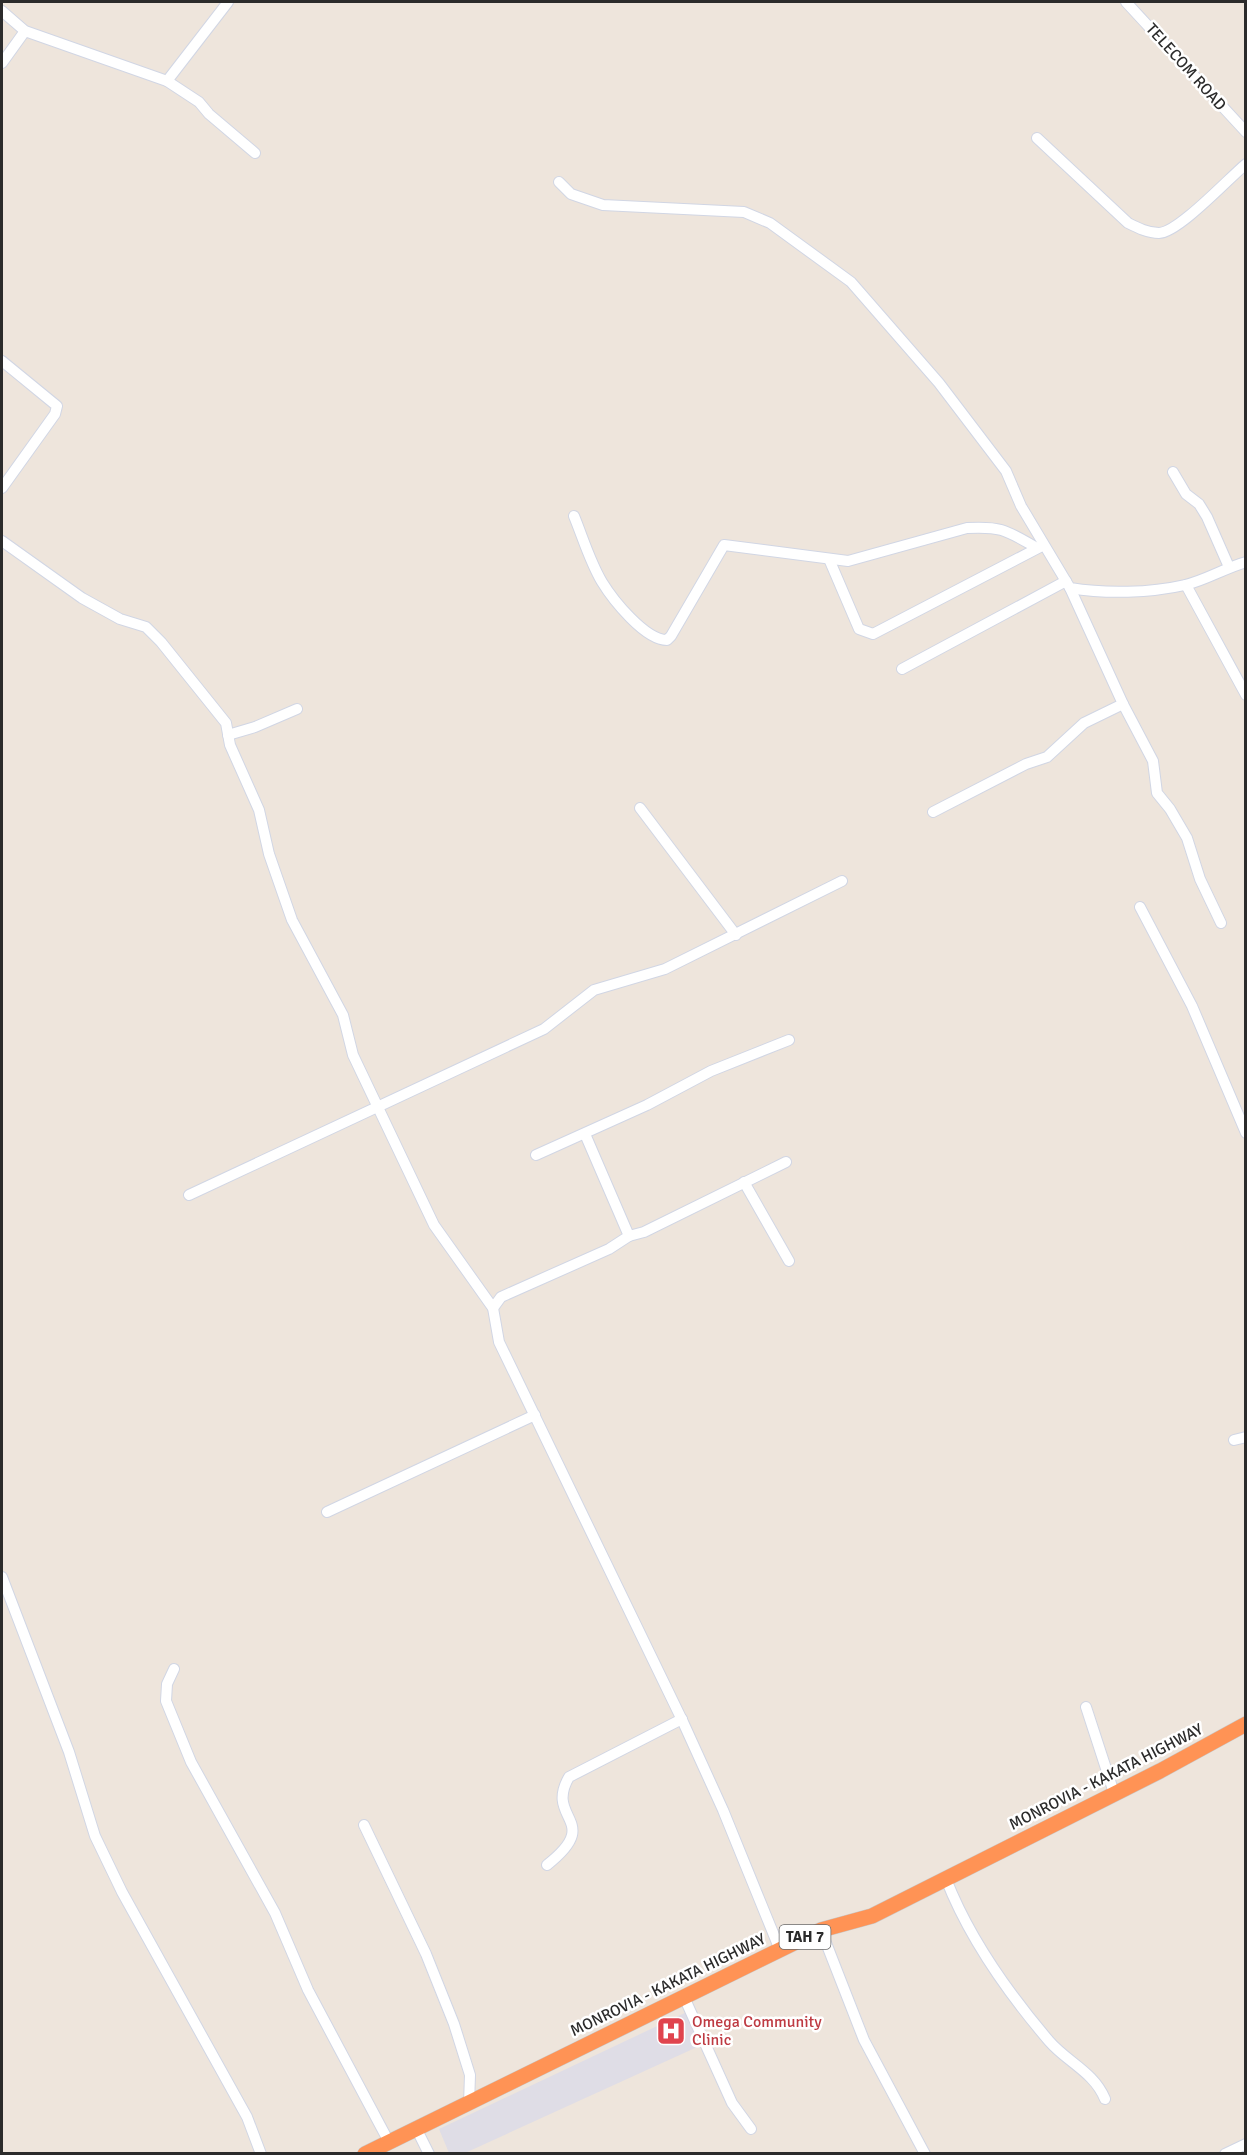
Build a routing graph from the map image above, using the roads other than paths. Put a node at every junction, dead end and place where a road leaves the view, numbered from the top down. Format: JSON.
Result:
{"nodes":[{"id":1,"x":228,"y":2,"type":"edge"},
{"id":2,"x":1126,"y":2,"type":"edge"},
{"id":3,"x":2,"y":11,"type":"edge"},
{"id":4,"x":25,"y":31,"type":"junction"},
{"id":5,"x":2,"y":63,"type":"edge"},
{"id":6,"x":167,"y":81,"type":"junction"},
{"id":7,"x":1245,"y":132,"type":"edge"},
{"id":8,"x":1037,"y":138,"type":"dead end"},
{"id":9,"x":255,"y":153,"type":"dead end"},
{"id":10,"x":1245,"y":164,"type":"edge"},
{"id":11,"x":559,"y":182,"type":"dead end"},
{"id":12,"x":2,"y":361,"type":"edge"},
{"id":13,"x":1173,"y":472,"type":"dead end"},
{"id":14,"x":2,"y":488,"type":"edge"},
{"id":15,"x":574,"y":516,"type":"dead end"},
{"id":16,"x":2,"y":542,"type":"edge"},
{"id":17,"x":1041,"y":546,"type":"junction"},
{"id":18,"x":829,"y":559,"type":"junction"},
{"id":19,"x":1245,"y":562,"type":"edge"},
{"id":20,"x":1229,"y":567,"type":"junction"},
{"id":21,"x":1068,"y":584,"type":"junction"},
{"id":22,"x":1186,"y":585,"type":"junction"},
{"id":23,"x":902,"y":669,"type":"dead end"},
{"id":24,"x":1245,"y":695,"type":"edge"},
{"id":25,"x":1123,"y":704,"type":"junction"},
{"id":26,"x":297,"y":709,"type":"dead end"},
{"id":27,"x":228,"y":735,"type":"junction"},
{"id":28,"x":640,"y":808,"type":"dead end"},
{"id":29,"x":933,"y":812,"type":"dead end"},
{"id":30,"x":842,"y":881,"type":"dead end"},
{"id":31,"x":1140,"y":907,"type":"dead end"},
{"id":32,"x":1221,"y":922,"type":"dead end"},
{"id":33,"x":736,"y":935,"type":"junction"},
{"id":34,"x":789,"y":1040,"type":"dead end"},
{"id":35,"x":376,"y":1107,"type":"junction"},
{"id":36,"x":1245,"y":1133,"type":"edge"},
{"id":37,"x":585,"y":1134,"type":"junction"},
{"id":38,"x":536,"y":1155,"type":"dead end"},
{"id":39,"x":786,"y":1162,"type":"dead end"},
{"id":40,"x":744,"y":1182,"type":"junction"},
{"id":41,"x":189,"y":1196,"type":"dead end"},
{"id":42,"x":629,"y":1236,"type":"junction"},
{"id":43,"x":789,"y":1262,"type":"dead end"},
{"id":44,"x":493,"y":1308,"type":"junction"},
{"id":45,"x":535,"y":1415,"type":"junction"},
{"id":46,"x":1245,"y":1437,"type":"edge"},
{"id":47,"x":1234,"y":1440,"type":"dead end"},
{"id":48,"x":327,"y":1512,"type":"dead end"},
{"id":49,"x":2,"y":1577,"type":"edge"},
{"id":50,"x":174,"y":1670,"type":"dead end"},
{"id":51,"x":1086,"y":1707,"type":"dead end"},
{"id":52,"x":682,"y":1719,"type":"junction"},
{"id":53,"x":1243,"y":1731,"type":"edge"},
{"id":54,"x":1114,"y":1793,"type":"junction"},
{"id":55,"x":364,"y":1825,"type":"dead end"},
{"id":56,"x":547,"y":1865,"type":"dead end"},
{"id":57,"x":946,"y":1879,"type":"junction"},
{"id":58,"x":821,"y":1930,"type":"junction"},
{"id":59,"x":780,"y":1950,"type":"junction"},
{"id":60,"x":684,"y":1997,"type":"junction"},
{"id":61,"x":1106,"y":2099,"type":"dead end"},
{"id":62,"x":469,"y":2103,"type":"junction"},
{"id":63,"x":751,"y":2128,"type":"dead end"},
{"id":64,"x":417,"y":2130,"type":"junction"},
{"id":65,"x":389,"y":2142,"type":"junction"},
{"id":66,"x":1245,"y":2144,"type":"edge"},
{"id":67,"x":261,"y":2154,"type":"edge"},
{"id":68,"x":365,"y":2154,"type":"edge"},
{"id":69,"x":429,"y":2154,"type":"edge"},
{"id":70,"x":925,"y":2154,"type":"edge"},
{"id":71,"x":1225,"y":2154,"type":"edge"}],
"edges":[{"from":1,"to":6,"type":"street"},
{"from":2,"to":7,"type":"street","name":"TELECOM ROAD"},
{"from":3,"to":4,"type":"street"},
{"from":4,"to":5,"type":"street"},
{"from":4,"to":6,"type":"street"},
{"from":6,"to":9,"type":"street"},
{"from":8,"to":10,"type":"street"},
{"from":11,"to":17,"type":"street"},
{"from":12,"to":14,"type":"street"},
{"from":13,"to":20,"type":"street"},
{"from":15,"to":18,"type":"street"},
{"from":16,"to":27,"type":"street"},
{"from":17,"to":18,"type":"street"},
{"from":17,"to":18,"type":"street"},
{"from":17,"to":21,"type":"street"},
{"from":19,"to":20,"type":"street"},
{"from":20,"to":22,"type":"street"},
{"from":21,"to":22,"type":"street"},
{"from":21,"to":23,"type":"street"},
{"from":21,"to":25,"type":"street"},
{"from":22,"to":24,"type":"street"},
{"from":25,"to":29,"type":"street"},
{"from":25,"to":32,"type":"street"},
{"from":26,"to":27,"type":"street"},
{"from":27,"to":35,"type":"street"},
{"from":28,"to":33,"type":"street"},
{"from":30,"to":33,"type":"street"},
{"from":31,"to":36,"type":"street"},
{"from":33,"to":35,"type":"street"},
{"from":34,"to":37,"type":"street"},
{"from":35,"to":41,"type":"street"},
{"from":35,"to":44,"type":"street"},
{"from":37,"to":38,"type":"street"},
{"from":37,"to":42,"type":"street"},
{"from":39,"to":40,"type":"street"},
{"from":40,"to":42,"type":"street"},
{"from":40,"to":43,"type":"street"},
{"from":42,"to":44,"type":"street"},
{"from":44,"to":45,"type":"street"},
{"from":45,"to":48,"type":"street"},
{"from":45,"to":52,"type":"street"},
{"from":46,"to":47,"type":"street"},
{"from":49,"to":67,"type":"street"},
{"from":50,"to":65,"type":"street"},
{"from":51,"to":54,"type":"street"},
{"from":52,"to":56,"type":"street"},
{"from":52,"to":59,"type":"street"},
{"from":53,"to":54,"type":"highway","name":"MONROVIA - KAKATA HIGHWAY","number":"TAH 7"},
{"from":54,"to":57,"type":"highway","name":"MONROVIA - KAKATA HIGHWAY","number":"TAH 7"},
{"from":55,"to":62,"type":"street"},
{"from":57,"to":58,"type":"highway","name":"MONROVIA - KAKATA HIGHWAY","number":"TAH 7"},
{"from":57,"to":61,"type":"street"},
{"from":58,"to":59,"type":"highway","name":"MONROVIA - KAKATA HIGHWAY","number":"TAH 7"},
{"from":58,"to":70,"type":"street"},
{"from":59,"to":60,"type":"highway","name":"MONROVIA - KAKATA HIGHWAY","number":"TAH 7"},
{"from":60,"to":62,"type":"highway","name":"MONROVIA - KAKATA HIGHWAY","number":"TAH 7"},
{"from":60,"to":63,"type":"street"},
{"from":62,"to":64,"type":"highway","name":"MONROVIA - KAKATA HIGHWAY","number":"TAH 7"},
{"from":64,"to":65,"type":"highway","name":"MONROVIA - KAKATA HIGHWAY","number":"TAH 7"},
{"from":64,"to":69,"type":"street"},
{"from":65,"to":68,"type":"highway","name":"MONROVIA - KAKATA HIGHWAY","number":"TAH 7"},
{"from":66,"to":71,"type":"street"}]}
